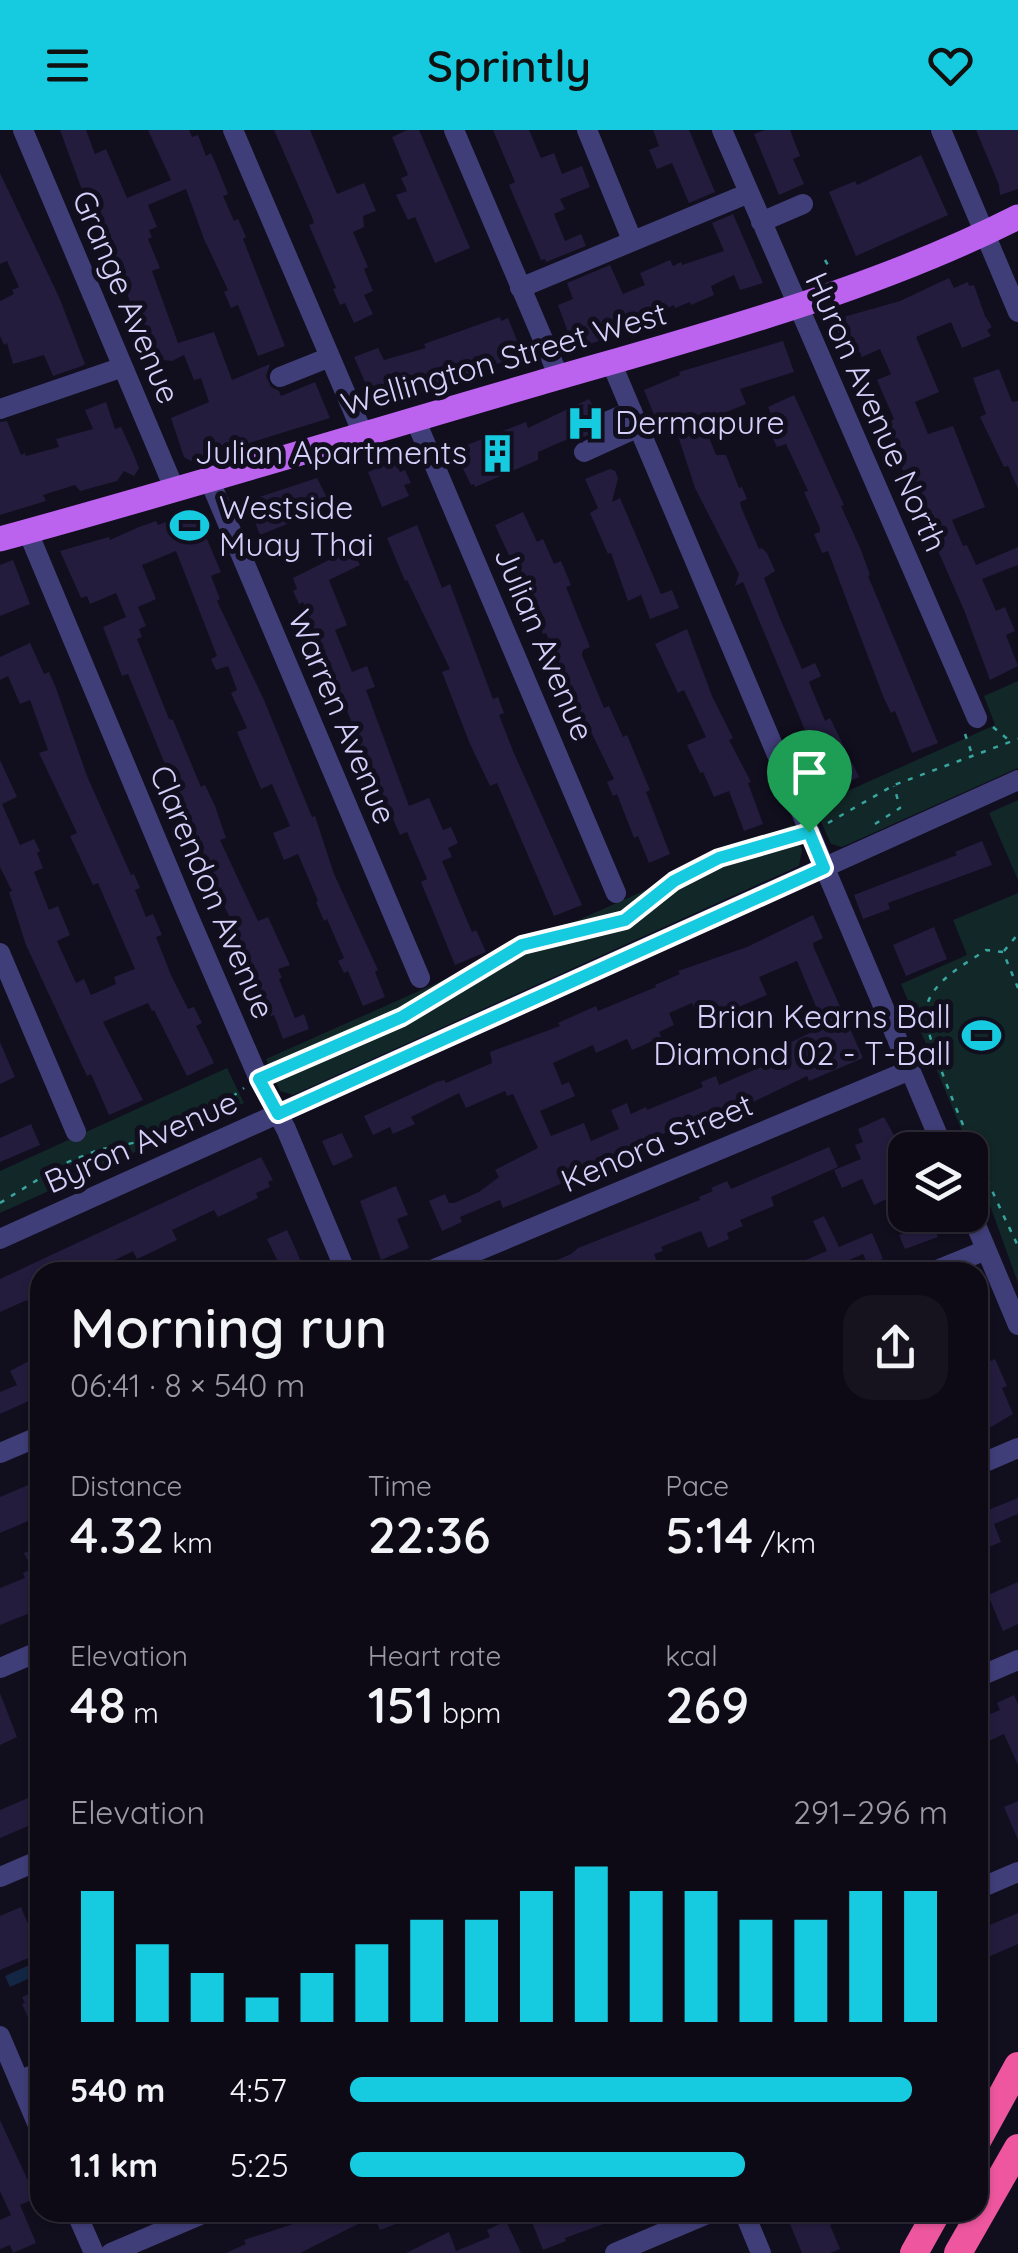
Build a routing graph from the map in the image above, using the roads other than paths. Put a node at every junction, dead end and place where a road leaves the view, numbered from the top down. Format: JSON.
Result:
{"nodes":[{"id":1,"x":23,"y":130,"type":"edge"},
{"id":2,"x":233,"y":130,"type":"edge"},
{"id":3,"x":454,"y":130,"type":"edge"},
{"id":4,"x":588,"y":130,"type":"edge"},
{"id":5,"x":722,"y":130,"type":"edge"},
{"id":6,"x":941,"y":130,"type":"edge"},
{"id":7,"x":749,"y":194,"type":"junction"},
{"id":8,"x":802,"y":204,"type":"dead end"},
{"id":9,"x":1018,"y":217,"type":"edge"},
{"id":10,"x":761,"y":222,"type":"junction"},
{"id":11,"x":985,"y":234,"type":"junction"},
{"id":12,"x":632,"y":240,"type":"junction"},
{"id":13,"x":520,"y":288,"type":"junction"},
{"id":14,"x":796,"y":304,"type":"junction"},
{"id":15,"x":1018,"y":312,"type":"edge"},
{"id":16,"x":330,"y":357,"type":"junction"},
{"id":17,"x":611,"y":362,"type":"junction"},
{"id":18,"x":123,"y":367,"type":"junction"},
{"id":19,"x":559,"y":377,"type":"junction"},
{"id":20,"x":280,"y":378,"type":"dead end"},
{"id":21,"x":0,"y":409,"type":"edge"},
{"id":22,"x":416,"y":419,"type":"junction"},
{"id":23,"x":635,"y":419,"type":"junction"},
{"id":24,"x":362,"y":434,"type":"junction"},
{"id":25,"x":584,"y":452,"type":"dead end"},
{"id":26,"x":209,"y":479,"type":"junction"},
{"id":27,"x":174,"y":488,"type":"junction"},
{"id":28,"x":28,"y":532,"type":"junction"},
{"id":29,"x":0,"y":539,"type":"edge"},
{"id":30,"x":977,"y":718,"type":"road end"},
{"id":31,"x":1018,"y":780,"type":"edge"},
{"id":32,"x":824,"y":868,"type":"junction"},
{"id":33,"x":616,"y":893,"type":"dead end"},
{"id":34,"x":0,"y":953,"type":"edge"},
{"id":35,"x":420,"y":978,"type":"dead end"},
{"id":36,"x":910,"y":1070,"type":"junction"},
{"id":37,"x":278,"y":1114,"type":"junction"},
{"id":38,"x":76,"y":1132,"type":"dead end"},
{"id":39,"x":936,"y":1132,"type":"edge"},
{"id":40,"x":979,"y":1232,"type":"edge"},
{"id":41,"x":0,"y":1239,"type":"edge"},
{"id":42,"x":986,"y":1250,"type":"junction"},
{"id":43,"x":342,"y":1262,"type":"edge"},
{"id":44,"x":451,"y":1262,"type":"edge"},
{"id":45,"x":957,"y":1262,"type":"edge"},
{"id":46,"x":1018,"y":1325,"type":"edge"},
{"id":47,"x":30,"y":1440,"type":"edge"},
{"id":48,"x":1018,"y":1448,"type":"edge"},
{"id":49,"x":0,"y":1453,"type":"edge"},
{"id":50,"x":988,"y":1461,"type":"edge"},
{"id":51,"x":30,"y":1655,"type":"edge"},
{"id":52,"x":1018,"y":1660,"type":"edge"},
{"id":53,"x":0,"y":1668,"type":"edge"},
{"id":54,"x":988,"y":1673,"type":"edge"},
{"id":55,"x":30,"y":1864,"type":"edge"},
{"id":56,"x":1018,"y":1872,"type":"edge"},
{"id":57,"x":0,"y":1877,"type":"edge"},
{"id":58,"x":988,"y":1885,"type":"edge"},
{"id":59,"x":0,"y":2036,"type":"edge"},
{"id":60,"x":1018,"y":2066,"type":"edge"},
{"id":61,"x":30,"y":2076,"type":"edge"},
{"id":62,"x":19,"y":2081,"type":"junction"},
{"id":63,"x":30,"y":2107,"type":"edge"},
{"id":64,"x":988,"y":2121,"type":"edge"},
{"id":65,"x":1018,"y":2148,"type":"edge"},
{"id":66,"x":988,"y":2200,"type":"edge"},
{"id":67,"x":80,"y":2222,"type":"edge"},
{"id":68,"x":184,"y":2222,"type":"edge"},
{"id":69,"x":688,"y":2222,"type":"edge"},
{"id":70,"x":748,"y":2222,"type":"edge"},
{"id":71,"x":931,"y":2222,"type":"edge"},
{"id":72,"x":976,"y":2222,"type":"edge"},
{"id":73,"x":94,"y":2253,"type":"edge"},
{"id":74,"x":111,"y":2253,"type":"edge"},
{"id":75,"x":615,"y":2253,"type":"edge"},
{"id":76,"x":761,"y":2253,"type":"edge"},
{"id":77,"x":914,"y":2253,"type":"edge"},
{"id":78,"x":958,"y":2253,"type":"edge"}],
"edges":[{"from":1,"to":18,"type":"street","name":"Grange Avenue"},
{"from":2,"to":16,"type":"street"},
{"from":3,"to":13,"type":"street"},
{"from":4,"to":12,"type":"street"},
{"from":5,"to":7,"type":"street","name":"Huron Avenue North"},
{"from":6,"to":11,"type":"street"},
{"from":7,"to":10,"type":"street","name":"Huron Avenue North"},
{"from":7,"to":12,"type":"street"},
{"from":8,"to":10,"type":"street"},
{"from":9,"to":11,"type":"main road","name":"Wellington Street West"},
{"from":10,"to":14,"type":"street","name":"Huron Avenue North"},
{"from":11,"to":14,"type":"main road","name":"Wellington Street West"},
{"from":11,"to":15,"type":"street"},
{"from":12,"to":13,"type":"street"},
{"from":13,"to":19,"type":"street"},
{"from":14,"to":17,"type":"main road","name":"Wellington Street West"},
{"from":14,"to":30,"type":"street","name":"Huron Avenue North"},
{"from":16,"to":20,"type":"street"},
{"from":16,"to":24,"type":"street"},
{"from":17,"to":19,"type":"main road","name":"Wellington Street West"},
{"from":17,"to":23,"type":"street"},
{"from":18,"to":21,"type":"street"},
{"from":18,"to":27,"type":"street","name":"Grange Avenue"},
{"from":19,"to":22,"type":"main road","name":"Wellington Street West"},
{"from":22,"to":24,"type":"main road","name":"Wellington Street West"},
{"from":22,"to":33,"type":"street","name":"Julian Avenue"},
{"from":23,"to":25,"type":"street"},
{"from":23,"to":32,"type":"street"},
{"from":24,"to":26,"type":"main road","name":"Wellington Street West"},
{"from":26,"to":27,"type":"main road","name":"Wellington Street West"},
{"from":26,"to":35,"type":"street","name":"Warren Avenue"},
{"from":27,"to":28,"type":"main road","name":"Wellington Street West"},
{"from":28,"to":29,"type":"main road","name":"Wellington Street West"},
{"from":28,"to":37,"type":"street","name":"Clarendon Avenue"},
{"from":31,"to":32,"type":"street","name":"Byron Avenue"},
{"from":32,"to":36,"type":"street"},
{"from":32,"to":37,"type":"street","name":"Byron Avenue"},
{"from":34,"to":38,"type":"street"},
{"from":36,"to":39,"type":"street"},
{"from":36,"to":44,"type":"street","name":"Kenora Street"},
{"from":37,"to":41,"type":"street","name":"Byron Avenue"},
{"from":37,"to":43,"type":"street","name":"Clarendon Avenue"},
{"from":40,"to":42,"type":"street"},
{"from":42,"to":45,"type":"street"},
{"from":42,"to":46,"type":"street"},
{"from":47,"to":49,"type":"street"},
{"from":48,"to":50,"type":"street"},
{"from":51,"to":53,"type":"street"},
{"from":52,"to":54,"type":"street"},
{"from":55,"to":57,"type":"street"},
{"from":56,"to":58,"type":"street"},
{"from":59,"to":62,"type":"street"},
{"from":60,"to":64,"type":"highway"},
{"from":61,"to":62,"type":"street"},
{"from":62,"to":63,"type":"street"},
{"from":65,"to":66,"type":"highway"},
{"from":67,"to":73,"type":"street"},
{"from":68,"to":74,"type":"street"},
{"from":69,"to":75,"type":"street"},
{"from":70,"to":76,"type":"street"},
{"from":71,"to":77,"type":"highway"},
{"from":72,"to":78,"type":"highway"}]}
